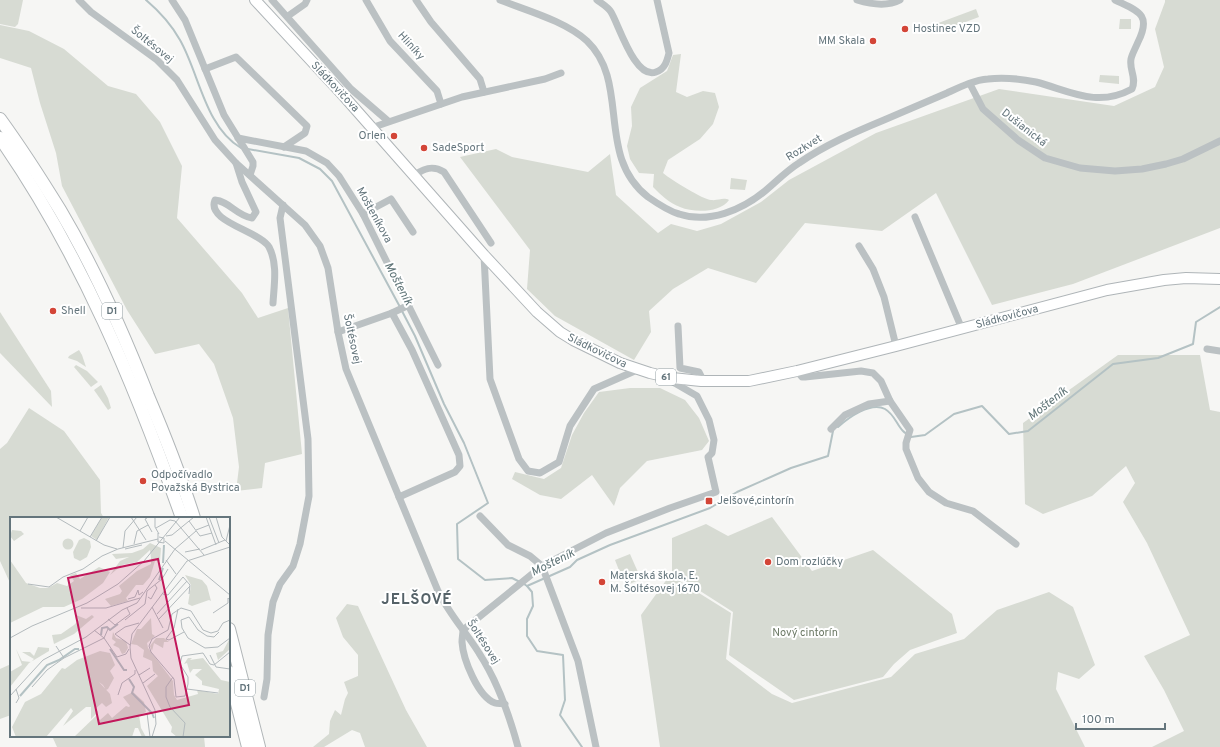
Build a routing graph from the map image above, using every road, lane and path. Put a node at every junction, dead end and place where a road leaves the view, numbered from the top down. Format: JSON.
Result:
{"nodes":[{"id":1,"x":79,"y":0,"type":"edge"},
{"id":2,"x":172,"y":0,"type":"edge"},
{"id":3,"x":255,"y":0,"type":"edge"},
{"id":4,"x":272,"y":0,"type":"edge"},
{"id":5,"x":307,"y":0,"type":"edge"},
{"id":6,"x":366,"y":0,"type":"edge"},
{"id":7,"x":416,"y":0,"type":"edge"},
{"id":8,"x":500,"y":0,"type":"edge"},
{"id":9,"x":597,"y":0,"type":"edge"},
{"id":10,"x":657,"y":0,"type":"edge"},
{"id":11,"x":857,"y":0,"type":"edge"},
{"id":12,"x":900,"y":0,"type":"edge"},
{"id":13,"x":1115,"y":0,"type":"edge"},
{"id":14,"x":288,"y":16,"type":"junction"},
{"id":15,"x":205,"y":69,"type":"junction"},
{"id":16,"x":561,"y":73,"type":"dead end"},
{"id":17,"x":970,"y":84,"type":"junction"},
{"id":18,"x":484,"y":92,"type":"junction"},
{"id":19,"x":440,"y":104,"type":"junction"},
{"id":20,"x":0,"y":118,"type":"edge"},
{"id":21,"x":388,"y":122,"type":"junction"},
{"id":22,"x":371,"y":128,"type":"junction"},
{"id":23,"x":0,"y":138,"type":"edge"},
{"id":24,"x":238,"y":138,"type":"junction"},
{"id":25,"x":1220,"y":141,"type":"edge"},
{"id":26,"x":284,"y":147,"type":"junction"},
{"id":27,"x":236,"y":163,"type":"junction"},
{"id":28,"x":250,"y":175,"type":"junction"},
{"id":29,"x":415,"y":175,"type":"junction"},
{"id":30,"x":283,"y":205,"type":"junction"},
{"id":31,"x":363,"y":214,"type":"junction"},
{"id":32,"x":915,"y":217,"type":"dead end"},
{"id":33,"x":413,"y":232,"type":"dead end"},
{"id":34,"x":491,"y":243,"type":"dead end"},
{"id":35,"x":859,"y":246,"type":"dead end"},
{"id":36,"x":484,"y":254,"type":"junction"},
{"id":37,"x":1220,"y":279,"type":"edge"},
{"id":38,"x":273,"y":303,"type":"dead end"},
{"id":39,"x":400,"y":309,"type":"junction"},
{"id":40,"x":678,"y":326,"type":"dead end"},
{"id":41,"x":962,"y":329,"type":"junction"},
{"id":42,"x":338,"y":332,"type":"junction"},
{"id":43,"x":896,"y":346,"type":"junction"},
{"id":44,"x":1207,"y":350,"type":"dead end"},
{"id":45,"x":1220,"y":351,"type":"edge"},
{"id":46,"x":438,"y":365,"type":"dead end"},
{"id":47,"x":637,"y":370,"type":"junction"},
{"id":48,"x":797,"y":371,"type":"junction"},
{"id":49,"x":664,"y":377,"type":"junction"},
{"id":50,"x":701,"y":382,"type":"junction"},
{"id":51,"x":890,"y":401,"type":"junction"},
{"id":52,"x":831,"y":429,"type":"dead end"},
{"id":53,"x":400,"y":497,"type":"junction"},
{"id":54,"x":480,"y":516,"type":"dead end"},
{"id":55,"x":182,"y":517,"type":"edge"},
{"id":56,"x":194,"y":517,"type":"edge"},
{"id":57,"x":1016,"y":544,"type":"dead end"},
{"id":58,"x":542,"y":566,"type":"junction"},
{"id":59,"x":464,"y":630,"type":"junction"},
{"id":60,"x":230,"y":633,"type":"edge"},
{"id":61,"x":230,"y":676,"type":"edge"},
{"id":62,"x":264,"y":696,"type":"dead end"},
{"id":63,"x":505,"y":704,"type":"junction"},
{"id":64,"x":248,"y":747,"type":"edge"},
{"id":65,"x":259,"y":747,"type":"edge"},
{"id":66,"x":518,"y":747,"type":"edge"},
{"id":67,"x":596,"y":747,"type":"edge"}],
"edges":[{"from":1,"to":27,"type":"street","name":"Šoltésovej"},
{"from":2,"to":15,"type":"street"},
{"from":3,"to":22,"type":"main road","name":"Sládkovičova","number":"61"},
{"from":4,"to":14,"type":"street","name":"Sládkovičova"},
{"from":5,"to":14,"type":"street"},
{"from":6,"to":19,"type":"street","name":"Hliníky"},
{"from":7,"to":18,"type":"street"},
{"from":8,"to":17,"type":"street","name":"Rozkvet"},
{"from":9,"to":10,"type":"street"},
{"from":11,"to":12,"type":"street"},
{"from":13,"to":17,"type":"street","name":"Rozkvet"},
{"from":14,"to":21,"type":"street","name":"Sládkovičova"},
{"from":15,"to":24,"type":"street"},
{"from":15,"to":26,"type":"street"},
{"from":16,"to":18,"type":"street"},
{"from":17,"to":25,"type":"street","name":"Dušianická"},
{"from":18,"to":19,"type":"street"},
{"from":19,"to":21,"type":"street"},
{"from":20,"to":56,"type":"highway","number":"D1"},
{"from":21,"to":22,"type":"street"},
{"from":22,"to":29,"type":"main road","name":"Sládkovičova","number":"61"},
{"from":23,"to":55,"type":"highway","number":"D1"},
{"from":24,"to":26,"type":"street","name":"Mošteníkova"},
{"from":24,"to":28,"type":"street"},
{"from":26,"to":31,"type":"street","name":"Mošteníkova"},
{"from":27,"to":28,"type":"street","name":"Šoltésovej"},
{"from":27,"to":38,"type":"street"},
{"from":28,"to":30,"type":"street","name":"Šoltésovej"},
{"from":29,"to":34,"type":"street"},
{"from":29,"to":36,"type":"main road","name":"Sládkovičova","number":"61"},
{"from":30,"to":42,"type":"street","name":"Šoltésovej"},
{"from":30,"to":62,"type":"street"},
{"from":31,"to":33,"type":"street"},
{"from":31,"to":39,"type":"street","name":"Mošteníkova"},
{"from":32,"to":41,"type":"street"},
{"from":35,"to":43,"type":"street"},
{"from":36,"to":47,"type":"main road","name":"Sládkovičova","number":"61"},
{"from":36,"to":47,"type":"street"},
{"from":37,"to":41,"type":"main road","name":"Sládkovičova","number":"61"},
{"from":39,"to":42,"type":"street"},
{"from":39,"to":46,"type":"street","name":"Mošteníkova"},
{"from":39,"to":53,"type":"street","name":"Mošteníkova"},
{"from":40,"to":50,"type":"street"},
{"from":41,"to":43,"type":"main road","name":"Sládkovičova","number":"61"},
{"from":42,"to":53,"type":"street","name":"Šoltésovej"},
{"from":43,"to":48,"type":"main road","name":"Sládkovičova","number":"61"},
{"from":44,"to":45,"type":"street"},
{"from":47,"to":49,"type":"main road","name":"Sládkovičova","number":"61"},
{"from":48,"to":50,"type":"main road","name":"Sládkovičova","number":"61"},
{"from":48,"to":51,"type":"street","name":"Sládkovičova"},
{"from":49,"to":50,"type":"main road","name":"Sládkovičova","number":"61"},
{"from":49,"to":58,"type":"street"},
{"from":51,"to":52,"type":"street"},
{"from":51,"to":57,"type":"street","name":"Sládkovičova"},
{"from":53,"to":59,"type":"street","name":"Šoltésovej"},
{"from":54,"to":58,"type":"street"},
{"from":58,"to":59,"type":"street"},
{"from":58,"to":67,"type":"street"},
{"from":59,"to":63,"type":"street","name":"Šoltésovej"},
{"from":59,"to":63,"type":"street"},
{"from":60,"to":65,"type":"highway","number":"D1"},
{"from":61,"to":64,"type":"highway","number":"D1"},
{"from":63,"to":66,"type":"street","name":"Šoltésovej"}]}
